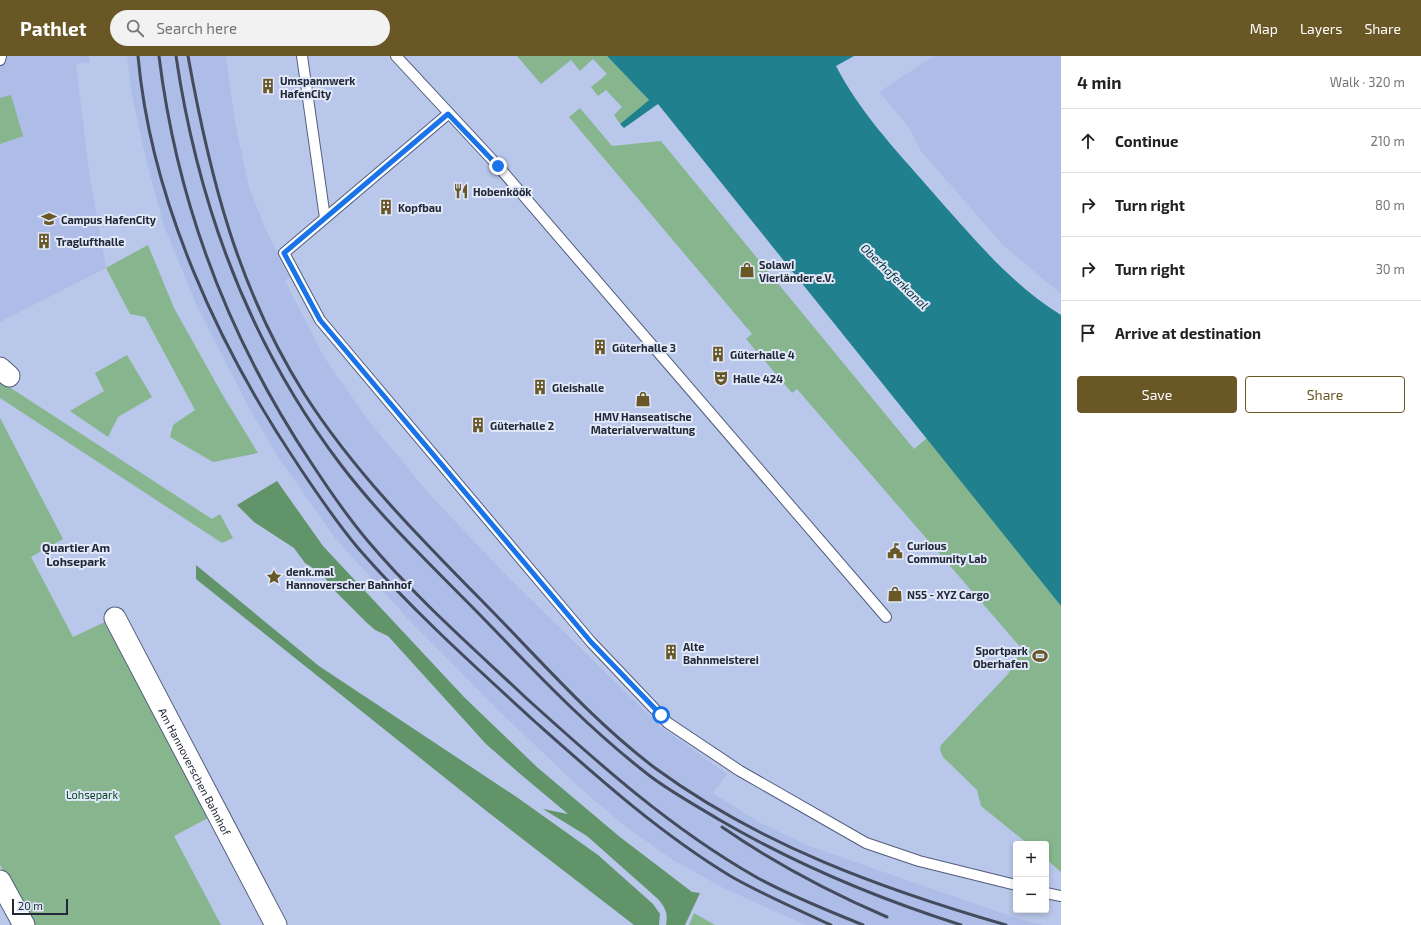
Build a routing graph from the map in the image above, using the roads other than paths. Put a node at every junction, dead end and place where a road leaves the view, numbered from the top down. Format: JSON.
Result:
{"nodes":[{"id":1,"x":1,"y":56,"type":"edge"},
{"id":2,"x":302,"y":56,"type":"edge"},
{"id":3,"x":396,"y":56,"type":"edge"},
{"id":4,"x":0,"y":60,"type":"edge"},
{"id":5,"x":448,"y":114,"type":"junction"},
{"id":6,"x":325,"y":218,"type":"junction"},
{"id":7,"x":115,"y":618,"type":"dead end"},
{"id":8,"x":886,"y":618,"type":"dead end"},
{"id":9,"x":0,"y":880,"type":"edge"},
{"id":10,"x":1013,"y":884,"type":"edge"},
{"id":11,"x":1049,"y":894,"type":"edge"},
{"id":12,"x":1061,"y":896,"type":"edge"},
{"id":13,"x":24,"y":925,"type":"edge"},
{"id":14,"x":276,"y":925,"type":"edge"}],
"edges":[{"from":1,"to":4,"type":"lane"},
{"from":2,"to":6,"type":"lane"},
{"from":3,"to":5,"type":"lane"},
{"from":5,"to":6,"type":"lane"},
{"from":5,"to":8,"type":"lane"},
{"from":6,"to":10,"type":"lane"},
{"from":7,"to":14,"type":"street","name":"Am Hannoverschen Bahnhof"},
{"from":9,"to":13,"type":"street"},
{"from":11,"to":12,"type":"lane"}]}
